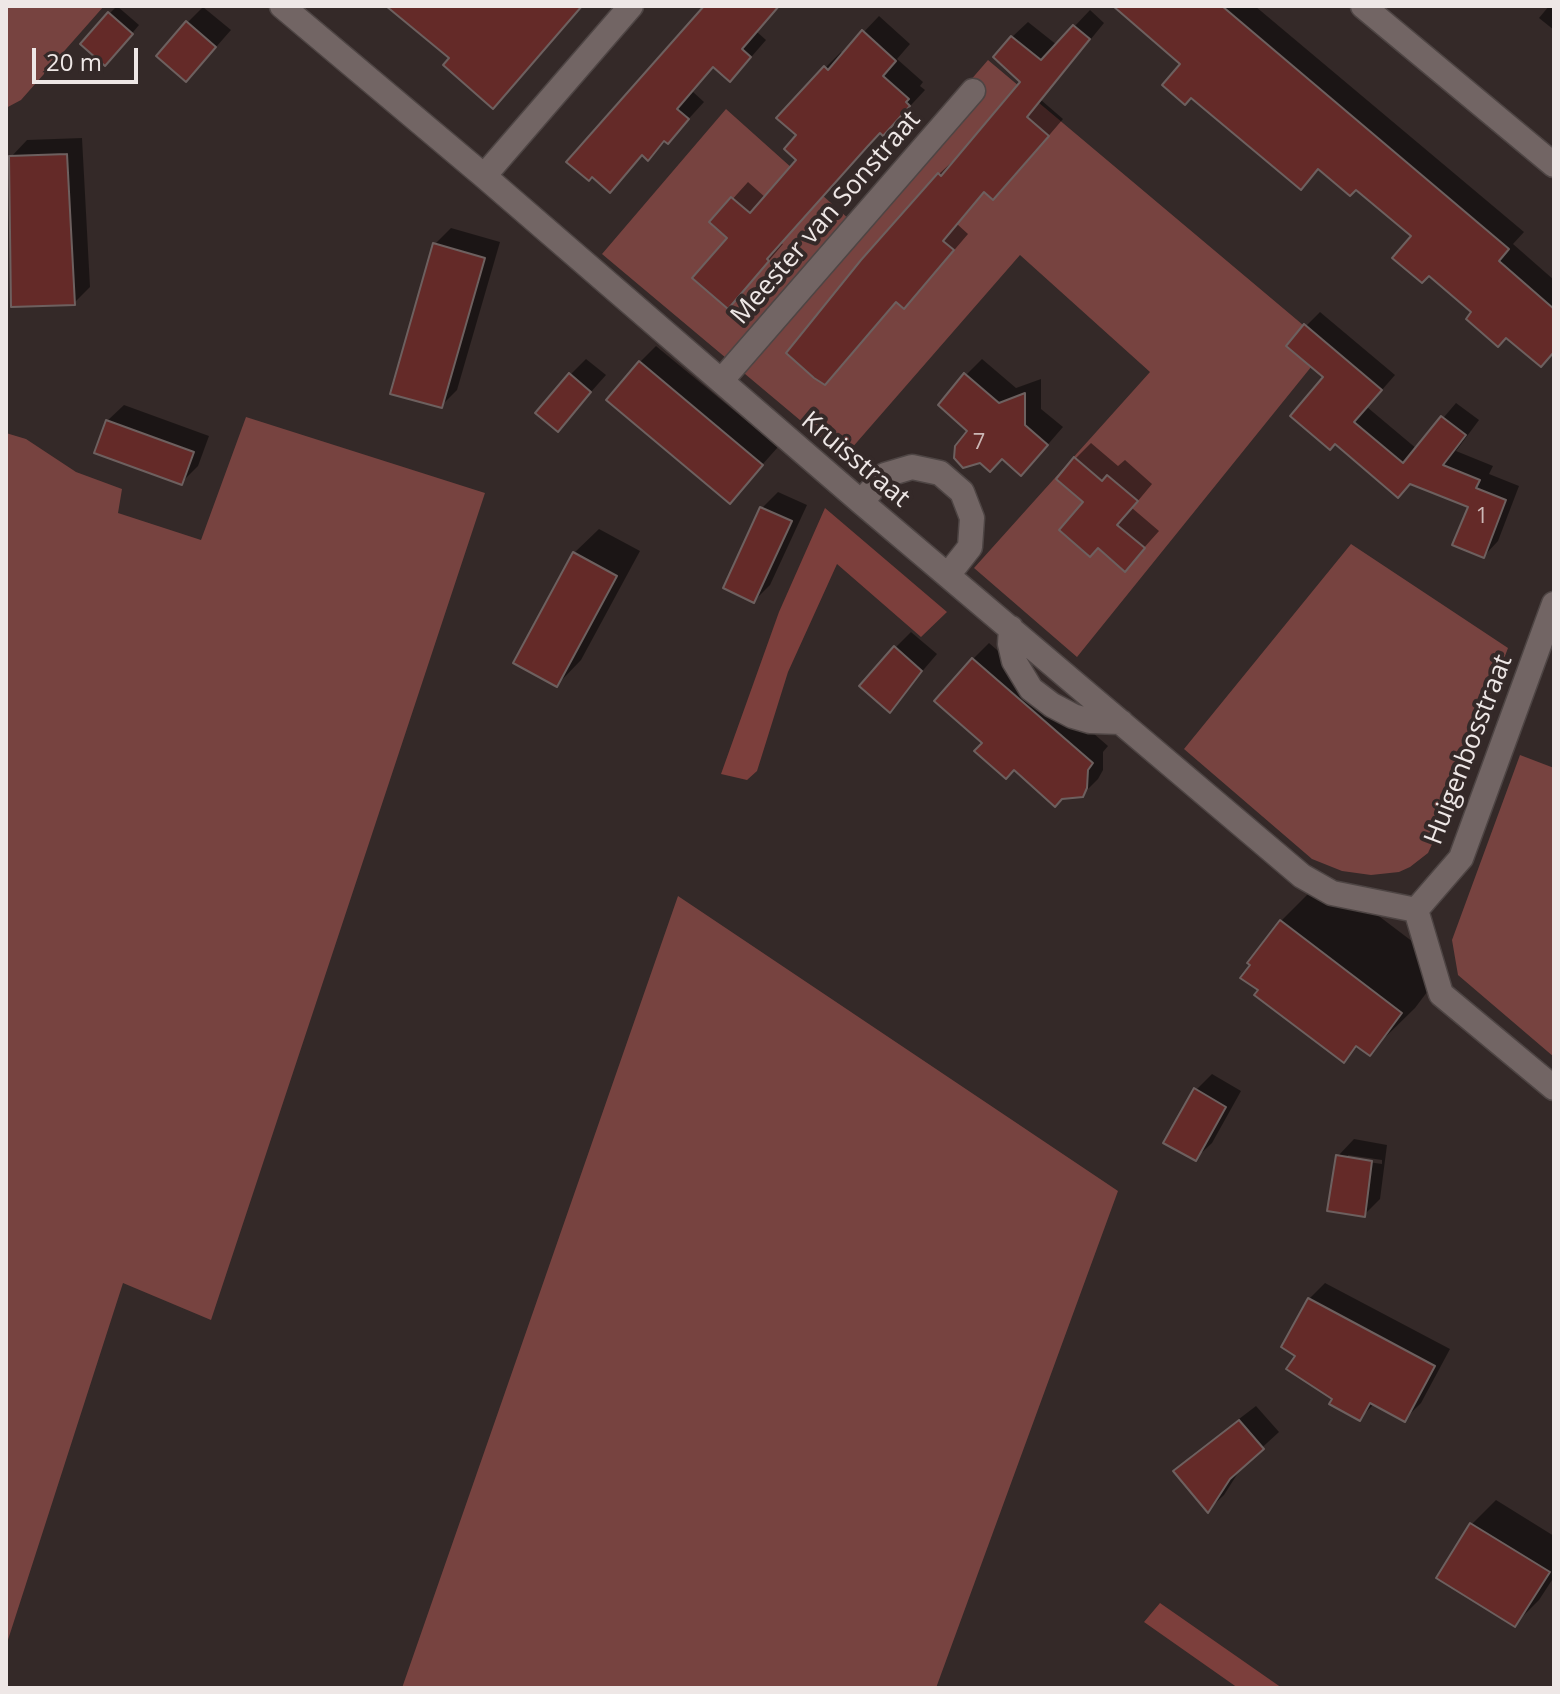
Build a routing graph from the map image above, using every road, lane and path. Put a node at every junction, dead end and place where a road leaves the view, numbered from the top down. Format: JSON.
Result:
{"nodes":[{"id":1,"x":282,"y":6,"type":"edge"},
{"id":2,"x":631,"y":6,"type":"edge"},
{"id":3,"x":1363,"y":6,"type":"edge"},
{"id":4,"x":973,"y":91,"type":"dead end"},
{"id":5,"x":1554,"y":165,"type":"edge"},
{"id":6,"x":484,"y":176,"type":"junction"},
{"id":7,"x":721,"y":381,"type":"junction"},
{"id":8,"x":861,"y":502,"type":"junction"},
{"id":9,"x":948,"y":575,"type":"junction"},
{"id":10,"x":1554,"y":604,"type":"edge"},
{"id":11,"x":1011,"y":628,"type":"junction"},
{"id":12,"x":1121,"y":722,"type":"junction"},
{"id":13,"x":1416,"y":910,"type":"junction"},
{"id":14,"x":1554,"y":1088,"type":"edge"}],
"edges":[{"from":1,"to":6,"type":"street","name":"Kruisstraat"},
{"from":2,"to":6,"type":"street"},
{"from":3,"to":5,"type":"street"},
{"from":4,"to":7,"type":"street","name":"Meester van Sonstraat"},
{"from":6,"to":7,"type":"street","name":"Kruisstraat"},
{"from":7,"to":8,"type":"street","name":"Kruisstraat"},
{"from":8,"to":9,"type":"street","name":"Kruisstraat"},
{"from":8,"to":9,"type":"street"},
{"from":9,"to":11,"type":"street","name":"Kruisstraat"},
{"from":10,"to":13,"type":"street","name":"Huigenbosstraat"},
{"from":11,"to":12,"type":"street","name":"Kruisstraat"},
{"from":11,"to":12,"type":"street"},
{"from":12,"to":13,"type":"street","name":"Kruisstraat"},
{"from":13,"to":14,"type":"street"}]}
